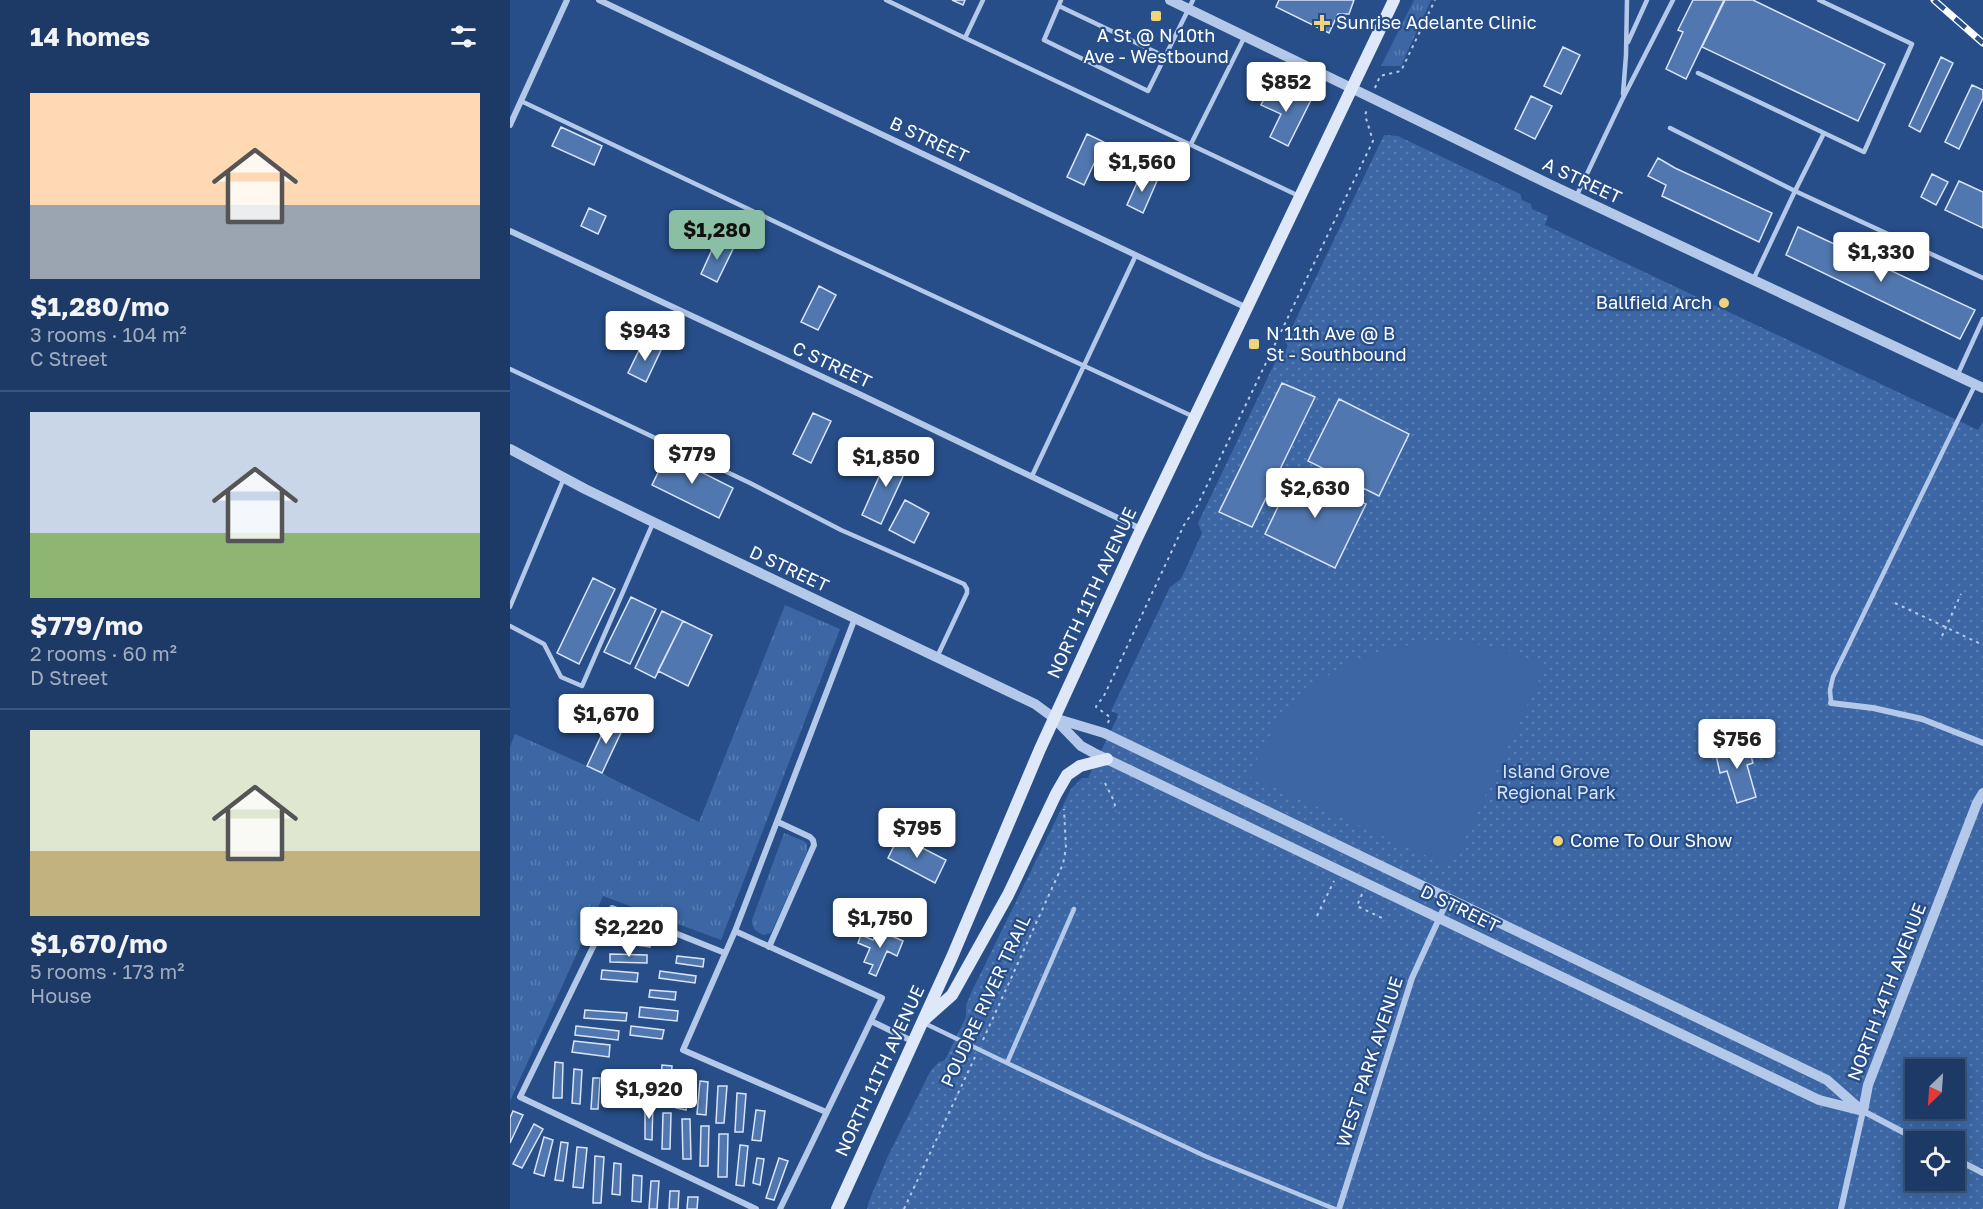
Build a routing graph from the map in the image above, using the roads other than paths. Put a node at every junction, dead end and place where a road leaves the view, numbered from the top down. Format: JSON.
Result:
{"nodes":[{"id":1,"x":567,"y":0,"type":"edge"},
{"id":2,"x":599,"y":0,"type":"edge"},
{"id":3,"x":885,"y":0,"type":"edge"},
{"id":4,"x":983,"y":0,"type":"edge"},
{"id":5,"x":1170,"y":0,"type":"edge"},
{"id":6,"x":1394,"y":0,"type":"edge"},
{"id":7,"x":1627,"y":0,"type":"edge"},
{"id":8,"x":1647,"y":0,"type":"edge"},
{"id":9,"x":1673,"y":0,"type":"edge"},
{"id":10,"x":1819,"y":0,"type":"edge"},
{"id":11,"x":1060,"y":3,"type":"edge"},
{"id":12,"x":1191,"y":5,"type":"edge"},
{"id":13,"x":1245,"y":36,"type":"junction"},
{"id":14,"x":965,"y":38,"type":"junction"},
{"id":15,"x":1626,"y":45,"type":"junction"},
{"id":16,"x":1166,"y":57,"type":"junction"},
{"id":17,"x":1698,"y":73,"type":"dead end"},
{"id":18,"x":1353,"y":88,"type":"junction"},
{"id":19,"x":1622,"y":100,"type":"junction"},
{"id":20,"x":521,"y":101,"type":"junction"},
{"id":21,"x":510,"y":125,"type":"edge"},
{"id":22,"x":1670,"y":128,"type":"dead end"},
{"id":23,"x":1824,"y":133,"type":"junction"},
{"id":24,"x":1191,"y":144,"type":"junction"},
{"id":25,"x":1795,"y":191,"type":"junction"},
{"id":26,"x":1300,"y":196,"type":"junction"},
{"id":27,"x":1576,"y":197,"type":"junction"},
{"id":28,"x":510,"y":231,"type":"edge"},
{"id":29,"x":1136,"y":255,"type":"junction"},
{"id":30,"x":1983,"y":278,"type":"edge"},
{"id":31,"x":1753,"y":280,"type":"junction"},
{"id":32,"x":1247,"y":308,"type":"junction"},
{"id":33,"x":1983,"y":318,"type":"edge"},
{"id":34,"x":1083,"y":366,"type":"junction"},
{"id":35,"x":510,"y":369,"type":"edge"},
{"id":36,"x":1957,"y":376,"type":"junction"},
{"id":37,"x":1979,"y":386,"type":"edge"},
{"id":38,"x":1195,"y":417,"type":"junction"},
{"id":39,"x":510,"y":449,"type":"edge"},
{"id":40,"x":1032,"y":477,"type":"junction"},
{"id":41,"x":564,"y":478,"type":"junction"},
{"id":42,"x":653,"y":522,"type":"junction"},
{"id":43,"x":1141,"y":529,"type":"junction"},
{"id":44,"x":510,"y":607,"type":"edge"},
{"id":45,"x":855,"y":618,"type":"junction"},
{"id":46,"x":510,"y":626,"type":"edge"},
{"id":47,"x":937,"y":657,"type":"junction"},
{"id":48,"x":1830,"y":703,"type":"joint"},
{"id":49,"x":1054,"y":718,"type":"junction"},
{"id":50,"x":1983,"y":743,"type":"edge"},
{"id":51,"x":1107,"y":759,"type":"junction"},
{"id":52,"x":1983,"y":793,"type":"edge"},
{"id":53,"x":778,"y":822,"type":"junction"},
{"id":54,"x":1448,"y":899,"type":"junction"},
{"id":55,"x":1074,"y":909,"type":"dead end"},
{"id":56,"x":1436,"y":922,"type":"junction"},
{"id":57,"x":735,"y":931,"type":"junction"},
{"id":58,"x":769,"y":947,"type":"junction"},
{"id":59,"x":725,"y":953,"type":"junction"},
{"id":60,"x":871,"y":1021,"type":"junction"},
{"id":61,"x":921,"y":1022,"type":"junction"},
{"id":62,"x":912,"y":1041,"type":"junction"},
{"id":63,"x":1007,"y":1063,"type":"junction"},
{"id":64,"x":1863,"y":1111,"type":"junction"},
{"id":65,"x":826,"y":1112,"type":"junction"},
{"id":66,"x":1905,"y":1133,"type":"edge"},
{"id":67,"x":1965,"y":1164,"type":"edge"},
{"id":68,"x":1983,"y":1173,"type":"edge"},
{"id":69,"x":756,"y":1209,"type":"edge"},
{"id":70,"x":780,"y":1209,"type":"edge"},
{"id":71,"x":837,"y":1209,"type":"edge"},
{"id":72,"x":1335,"y":1209,"type":"edge"},
{"id":73,"x":1339,"y":1209,"type":"edge"},
{"id":74,"x":1841,"y":1209,"type":"edge"}],
"edges":[{"from":1,"to":20,"type":"street"},
{"from":2,"to":29,"type":"street","name":"B STREET"},
{"from":3,"to":14,"type":"lane"},
{"from":4,"to":14,"type":"lane"},
{"from":5,"to":12,"type":"street","name":"A STREET"},
{"from":6,"to":18,"type":"main road","name":"NORTH 11TH AVENUE"},
{"from":7,"to":15,"type":"lane"},
{"from":8,"to":15,"type":"lane"},
{"from":9,"to":19,"type":"lane"},
{"from":10,"to":23,"type":"lane"},
{"from":11,"to":16,"type":"lane"},
{"from":11,"to":16,"type":"lane"},
{"from":12,"to":13,"type":"street","name":"A STREET"},
{"from":12,"to":16,"type":"lane"},
{"from":13,"to":18,"type":"street","name":"A STREET"},
{"from":13,"to":24,"type":"lane"},
{"from":14,"to":24,"type":"lane"},
{"from":15,"to":19,"type":"lane"},
{"from":17,"to":23,"type":"lane"},
{"from":18,"to":26,"type":"main road","name":"NORTH 11TH AVENUE"},
{"from":18,"to":27,"type":"street","name":"A STREET"},
{"from":19,"to":27,"type":"lane"},
{"from":20,"to":21,"type":"street"},
{"from":20,"to":34,"type":"lane"},
{"from":22,"to":25,"type":"lane"},
{"from":23,"to":25,"type":"lane"},
{"from":24,"to":26,"type":"lane"},
{"from":25,"to":30,"type":"lane"},
{"from":25,"to":31,"type":"lane"},
{"from":26,"to":32,"type":"main road","name":"NORTH 11TH AVENUE"},
{"from":27,"to":31,"type":"street","name":"A STREET"},
{"from":28,"to":40,"type":"street","name":"C STREET"},
{"from":29,"to":32,"type":"street","name":"B STREET"},
{"from":29,"to":34,"type":"lane"},
{"from":31,"to":36,"type":"street","name":"A STREET"},
{"from":32,"to":38,"type":"main road","name":"NORTH 11TH AVENUE"},
{"from":33,"to":36,"type":"lane"},
{"from":34,"to":38,"type":"lane"},
{"from":34,"to":40,"type":"lane"},
{"from":35,"to":47,"type":"lane"},
{"from":36,"to":37,"type":"street","name":"A STREET"},
{"from":37,"to":48,"type":"lane"},
{"from":38,"to":43,"type":"main road","name":"NORTH 11TH AVENUE"},
{"from":39,"to":41,"type":"street","name":"D STREET"},
{"from":40,"to":43,"type":"street","name":"C STREET"},
{"from":41,"to":42,"type":"street","name":"D STREET"},
{"from":41,"to":44,"type":"lane"},
{"from":42,"to":45,"type":"street","name":"D STREET"},
{"from":42,"to":46,"type":"lane"},
{"from":43,"to":49,"type":"main road","name":"NORTH 11TH AVENUE"},
{"from":45,"to":47,"type":"street","name":"D STREET"},
{"from":45,"to":53,"type":"street"},
{"from":47,"to":49,"type":"street","name":"D STREET"},
{"from":48,"to":50,"type":"street"},
{"from":49,"to":51,"type":"street","name":"D STREET"},
{"from":49,"to":54,"type":"street","name":"D STREET"},
{"from":49,"to":61,"type":"main road","name":"NORTH 11TH AVENUE"},
{"from":51,"to":56,"type":"street","name":"D STREET"},
{"from":51,"to":61,"type":"main road"},
{"from":52,"to":64,"type":"street","name":"NORTH 14TH AVENUE"},
{"from":53,"to":57,"type":"street"},
{"from":53,"to":58,"type":"street"},
{"from":54,"to":56,"type":"street","name":"WEST PARK AVENUE"},
{"from":54,"to":64,"type":"street","name":"D STREET"},
{"from":55,"to":63,"type":"lane"},
{"from":56,"to":64,"type":"street","name":"D STREET"},
{"from":56,"to":73,"type":"street","name":"WEST PARK AVENUE"},
{"from":57,"to":58,"type":"street"},
{"from":57,"to":59,"type":"street"},
{"from":58,"to":60,"type":"street"},
{"from":59,"to":65,"type":"street"},
{"from":59,"to":69,"type":"street"},
{"from":60,"to":62,"type":"street"},
{"from":60,"to":65,"type":"street"},
{"from":61,"to":62,"type":"main road","name":"NORTH 11TH AVENUE"},
{"from":61,"to":63,"type":"lane"},
{"from":62,"to":71,"type":"main road","name":"NORTH 11TH AVENUE"},
{"from":63,"to":72,"type":"lane"},
{"from":64,"to":66,"type":"street","name":"D STREET"},
{"from":64,"to":74,"type":"street","name":"NORTH 14TH AVENUE"},
{"from":65,"to":70,"type":"street"},
{"from":67,"to":68,"type":"street"}]}
